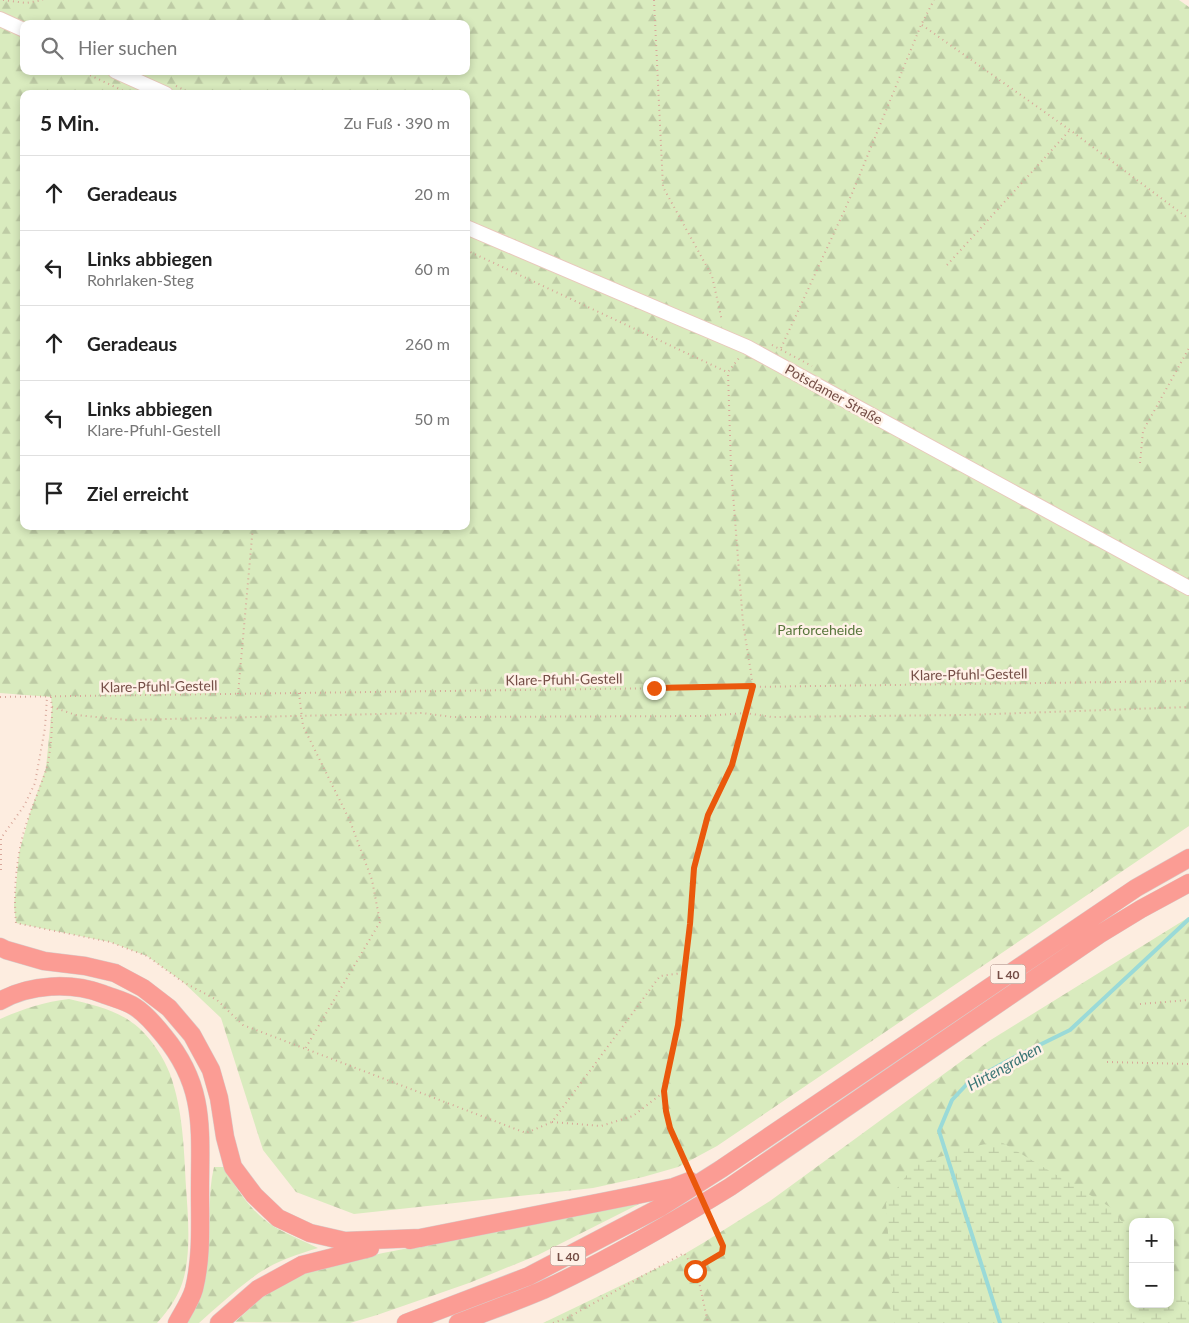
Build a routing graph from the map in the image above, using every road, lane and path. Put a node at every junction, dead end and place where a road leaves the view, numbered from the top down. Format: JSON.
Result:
{"nodes":[{"id":1,"x":3,"y":0,"type":"edge"},
{"id":2,"x":30,"y":0,"type":"edge"},
{"id":3,"x":43,"y":0,"type":"edge"},
{"id":4,"x":654,"y":0,"type":"edge"},
{"id":5,"x":934,"y":0,"type":"edge"},
{"id":6,"x":26,"y":3,"type":"junction"},
{"id":7,"x":0,"y":20,"type":"edge"},
{"id":8,"x":922,"y":25,"type":"junction"},
{"id":9,"x":20,"y":28,"type":"edge"},
{"id":10,"x":90,"y":75,"type":"edge"},
{"id":11,"x":125,"y":75,"type":"edge"},
{"id":12,"x":121,"y":90,"type":"edge"},
{"id":13,"x":157,"y":90,"type":"edge"},
{"id":14,"x":1070,"y":130,"type":"junction"},
{"id":15,"x":1189,"y":218,"type":"edge"},
{"id":16,"x":470,"y":229,"type":"edge"},
{"id":17,"x":470,"y":252,"type":"edge"},
{"id":18,"x":947,"y":265,"type":"dead end"},
{"id":19,"x":722,"y":323,"type":"dead end"},
{"id":20,"x":747,"y":347,"type":"junction"},
{"id":21,"x":1189,"y":348,"type":"edge"},
{"id":22,"x":781,"y":349,"type":"dead end"},
{"id":23,"x":728,"y":372,"type":"junction"},
{"id":24,"x":1140,"y":463,"type":"dead end"},
{"id":25,"x":253,"y":530,"type":"edge"},
{"id":26,"x":1189,"y":588,"type":"edge"},
{"id":27,"x":1189,"y":681,"type":"edge"},
{"id":28,"x":753,"y":686,"type":"junction"},
{"id":29,"x":300,"y":693,"type":"junction"},
{"id":30,"x":238,"y":694,"type":"junction"},
{"id":31,"x":47,"y":697,"type":"junction"},
{"id":32,"x":51,"y":697,"type":"junction"},
{"id":33,"x":0,"y":698,"type":"edge"},
{"id":34,"x":52,"y":707,"type":"junction"},
{"id":35,"x":1189,"y":707,"type":"edge"},
{"id":36,"x":746,"y":713,"type":"junction"},
{"id":37,"x":303,"y":716,"type":"junction"},
{"id":38,"x":1189,"y":858,"type":"edge"},
{"id":39,"x":1,"y":870,"type":"edge"},
{"id":40,"x":1189,"y":883,"type":"edge"},
{"id":41,"x":0,"y":946,"type":"edge"},
{"id":42,"x":683,"y":973,"type":"junction"},
{"id":43,"x":1189,"y":1000,"type":"edge"},
{"id":44,"x":0,"y":1001,"type":"edge"},
{"id":45,"x":1140,"y":1004,"type":"dead end"},
{"id":46,"x":305,"y":1050,"type":"junction"},
{"id":47,"x":1107,"y":1062,"type":"dead end"},
{"id":48,"x":1189,"y":1064,"type":"edge"},
{"id":49,"x":664,"y":1091,"type":"junction"},
{"id":50,"x":552,"y":1122,"type":"junction"},
{"id":51,"x":721,"y":1169,"type":"junction"},
{"id":52,"x":421,"y":1238,"type":"junction"},
{"id":53,"x":697,"y":1274,"type":"junction"},
{"id":54,"x":177,"y":1323,"type":"edge"},
{"id":55,"x":219,"y":1323,"type":"edge"},
{"id":56,"x":406,"y":1323,"type":"edge"},
{"id":57,"x":458,"y":1323,"type":"edge"},
{"id":58,"x":553,"y":1323,"type":"edge"},
{"id":59,"x":708,"y":1323,"type":"edge"}],
"edges":[{"from":1,"to":6,"type":"path"},
{"from":2,"to":6,"type":"path"},
{"from":3,"to":6,"type":"path"},
{"from":4,"to":19,"type":"path"},
{"from":5,"to":8,"type":"path"},
{"from":7,"to":9,"type":"street"},
{"from":8,"to":14,"type":"path"},
{"from":8,"to":22,"type":"path"},
{"from":10,"to":12,"type":"path"},
{"from":11,"to":13,"type":"street"},
{"from":14,"to":15,"type":"path"},
{"from":14,"to":18,"type":"path"},
{"from":16,"to":20,"type":"street","name":"Potsdamer Straße"},
{"from":17,"to":23,"type":"path"},
{"from":20,"to":23,"type":"path"},
{"from":20,"to":26,"type":"street","name":"Potsdamer Straße"},
{"from":21,"to":24,"type":"path"},
{"from":23,"to":28,"type":"path"},
{"from":25,"to":30,"type":"path"},
{"from":27,"to":28,"type":"path","name":"Klare-Pfuhl-Gestell"},
{"from":28,"to":29,"type":"path","name":"Klare-Pfuhl-Gestell"},
{"from":28,"to":36,"type":"path"},
{"from":29,"to":30,"type":"path","name":"Klare-Pfuhl-Gestell"},
{"from":29,"to":37,"type":"path"},
{"from":30,"to":32,"type":"path","name":"Klare-Pfuhl-Gestell"},
{"from":31,"to":32,"type":"path","name":"Klare-Pfuhl-Gestell"},
{"from":31,"to":33,"type":"path","name":"Klare-Pfuhl-Gestell"},
{"from":31,"to":39,"type":"path"},
{"from":32,"to":34,"type":"path"},
{"from":34,"to":37,"type":"path"},
{"from":34,"to":46,"type":"path"},
{"from":35,"to":36,"type":"path"},
{"from":36,"to":37,"type":"path"},
{"from":36,"to":42,"type":"path"},
{"from":37,"to":46,"type":"path"},
{"from":38,"to":51,"type":"highway","number":"L 40"},
{"from":40,"to":57,"type":"highway","number":"L 40"},
{"from":41,"to":52,"type":"highway"},
{"from":42,"to":49,"type":"path"},
{"from":42,"to":50,"type":"path"},
{"from":43,"to":45,"type":"path"},
{"from":44,"to":54,"type":"highway"},
{"from":46,"to":50,"type":"path"},
{"from":47,"to":48,"type":"path"},
{"from":49,"to":50,"type":"path"},
{"from":49,"to":53,"type":"path","bridge":true},
{"from":51,"to":52,"type":"highway"},
{"from":51,"to":56,"type":"highway","number":"L 40"},
{"from":52,"to":55,"type":"highway"},
{"from":53,"to":58,"type":"path"},
{"from":53,"to":59,"type":"path"}]}
